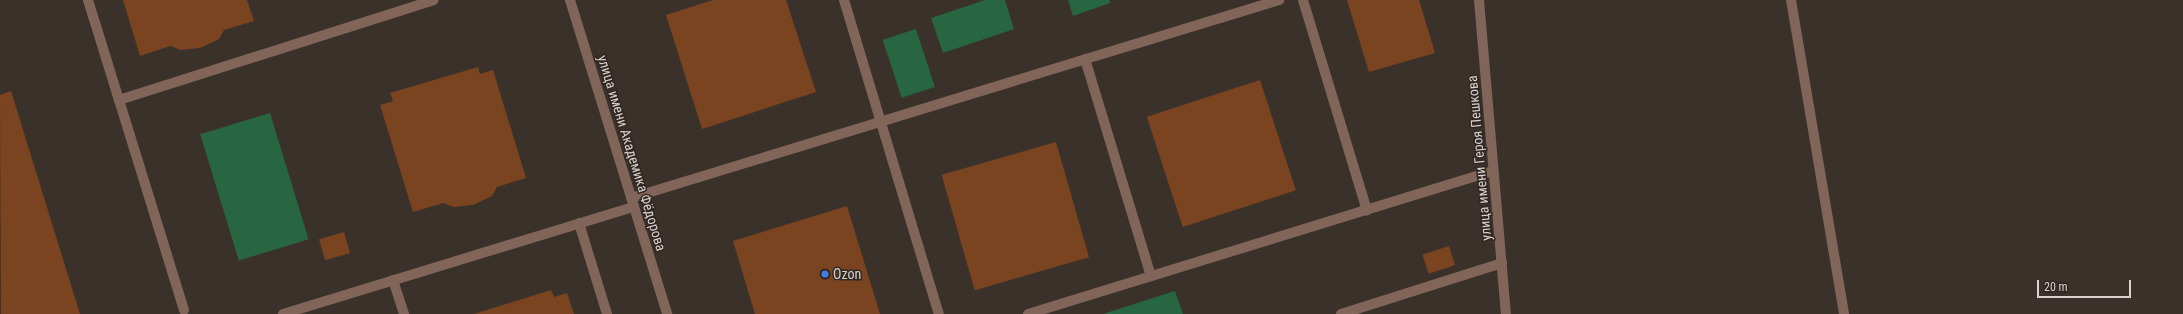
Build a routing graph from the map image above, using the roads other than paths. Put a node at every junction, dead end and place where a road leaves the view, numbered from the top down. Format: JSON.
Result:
{"nodes":[{"id":1,"x":88,"y":0,"type":"edge"},
{"id":2,"x":434,"y":0,"type":"edge"},
{"id":3,"x":570,"y":0,"type":"edge"},
{"id":4,"x":844,"y":0,"type":"edge"},
{"id":5,"x":1279,"y":0,"type":"edge"},
{"id":6,"x":1303,"y":0,"type":"edge"},
{"id":7,"x":1479,"y":0,"type":"edge"},
{"id":8,"x":1791,"y":0,"type":"edge"},
{"id":9,"x":1085,"y":59,"type":"junction"},
{"id":10,"x":119,"y":100,"type":"junction"},
{"id":11,"x":880,"y":122,"type":"junction"},
{"id":12,"x":1494,"y":171,"type":"junction"},
{"id":13,"x":632,"y":202,"type":"junction"},
{"id":14,"x":1367,"y":210,"type":"junction"},
{"id":15,"x":579,"y":223,"type":"junction"},
{"id":16,"x":1502,"y":263,"type":"junction"},
{"id":17,"x":1151,"y":276,"type":"junction"},
{"id":18,"x":393,"y":280,"type":"junction"},
{"id":19,"x":184,"y":310,"type":"dead end"},
{"id":20,"x":282,"y":314,"type":"edge"},
{"id":21,"x":404,"y":314,"type":"edge"},
{"id":22,"x":607,"y":314,"type":"edge"},
{"id":23,"x":667,"y":314,"type":"edge"},
{"id":24,"x":939,"y":314,"type":"edge"},
{"id":25,"x":1028,"y":314,"type":"edge"},
{"id":26,"x":1341,"y":314,"type":"edge"},
{"id":27,"x":1506,"y":314,"type":"edge"},
{"id":28,"x":1844,"y":314,"type":"edge"}],
"edges":[{"from":1,"to":10,"type":"street"},
{"from":2,"to":10,"type":"street"},
{"from":3,"to":13,"type":"street","name":"улица имени Академика Фёдорова"},
{"from":4,"to":11,"type":"street"},
{"from":5,"to":9,"type":"street"},
{"from":6,"to":14,"type":"street"},
{"from":7,"to":12,"type":"street","name":"улица имени Героя Пешкова"},
{"from":8,"to":28,"type":"street"},
{"from":9,"to":11,"type":"street"},
{"from":9,"to":17,"type":"street"},
{"from":10,"to":19,"type":"street"},
{"from":11,"to":13,"type":"street"},
{"from":11,"to":24,"type":"street"},
{"from":12,"to":14,"type":"street"},
{"from":12,"to":16,"type":"street","name":"улица имени Героя Пешкова"},
{"from":13,"to":15,"type":"street"},
{"from":13,"to":23,"type":"street","name":"улица имени Академика Фёдорова"},
{"from":14,"to":17,"type":"street"},
{"from":15,"to":18,"type":"street"},
{"from":15,"to":22,"type":"street"},
{"from":16,"to":26,"type":"street"},
{"from":16,"to":27,"type":"street","name":"улица имени Героя Пешкова"},
{"from":17,"to":25,"type":"street"},
{"from":18,"to":20,"type":"street"},
{"from":18,"to":21,"type":"street"}]}
